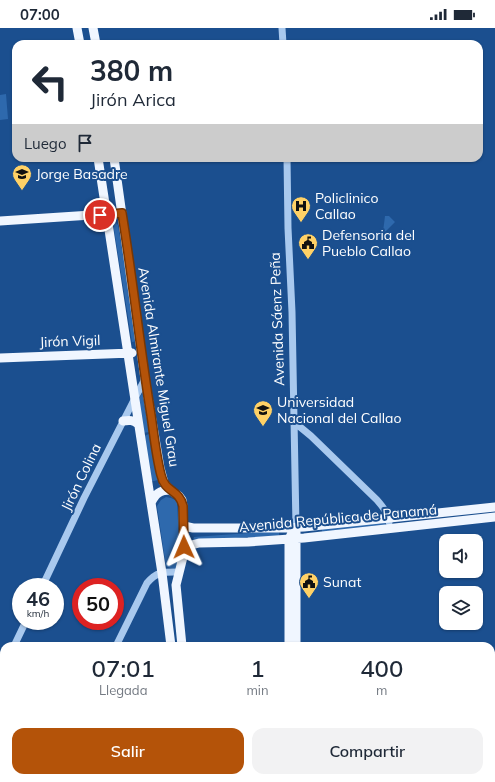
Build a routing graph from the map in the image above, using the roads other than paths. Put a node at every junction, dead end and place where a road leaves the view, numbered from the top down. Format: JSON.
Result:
{"nodes":[{"id":1,"x":77,"y":28,"type":"edge"},
{"id":2,"x":93,"y":28,"type":"edge"},
{"id":3,"x":282,"y":28,"type":"edge"},
{"id":4,"x":79,"y":40,"type":"edge"},
{"id":5,"x":95,"y":40,"type":"edge"},
{"id":6,"x":283,"y":40,"type":"edge"},
{"id":7,"x":99,"y":162,"type":"edge"},
{"id":8,"x":115,"y":162,"type":"edge"},
{"id":9,"x":287,"y":162,"type":"edge"},
{"id":10,"x":122,"y":213,"type":"junction"},
{"id":11,"x":107,"y":214,"type":"junction"},
{"id":12,"x":0,"y":221,"type":"edge"},
{"id":13,"x":142,"y":352,"type":"junction"},
{"id":14,"x":128,"y":353,"type":"junction"},
{"id":15,"x":0,"y":358,"type":"edge"},
{"id":16,"x":145,"y":379,"type":"junction"},
{"id":17,"x":135,"y":398,"type":"junction"},
{"id":18,"x":123,"y":421,"type":"junction"},
{"id":19,"x":294,"y":422,"type":"junction"},
{"id":20,"x":138,"y":424,"type":"junction"},
{"id":21,"x":154,"y":435,"type":"junction"},
{"id":22,"x":141,"y":439,"type":"junction"},
{"id":23,"x":170,"y":490,"type":"junction"},
{"id":24,"x":152,"y":503,"type":"junction"},
{"id":25,"x":495,"y":507,"type":"edge"},
{"id":26,"x":495,"y":517,"type":"edge"},
{"id":27,"x":388,"y":518,"type":"junction"},
{"id":28,"x":184,"y":526,"type":"junction"},
{"id":29,"x":296,"y":527,"type":"junction"},
{"id":30,"x":389,"y":528,"type":"junction"},
{"id":31,"x":292,"y":539,"type":"junction"},
{"id":32,"x":184,"y":547,"type":"junction"},
{"id":33,"x":178,"y":572,"type":"junction"},
{"id":34,"x":162,"y":573,"type":"junction"},
{"id":35,"x":46,"y":578,"type":"edge"},
{"id":36,"x":22,"y":630,"type":"edge"},
{"id":37,"x":16,"y":642,"type":"edge"},
{"id":38,"x":118,"y":642,"type":"edge"},
{"id":39,"x":171,"y":642,"type":"edge"},
{"id":40,"x":182,"y":642,"type":"edge"},
{"id":41,"x":289,"y":642,"type":"edge"},
{"id":42,"x":296,"y":642,"type":"edge"}],
"edges":[{"from":1,"to":4,"type":"main road"},
{"from":2,"to":5,"type":"main road"},
{"from":3,"to":6,"type":"street"},
{"from":7,"to":11,"type":"main road","name":"Avenida Almirante Miguel Grau"},
{"from":8,"to":10,"type":"main road","name":"Avenida Almirante Miguel Grau"},
{"from":9,"to":19,"type":"street","name":"Avenida Sáenz Peña"},
{"from":10,"to":11,"type":"main road"},
{"from":10,"to":13,"type":"main road","name":"Avenida Almirante Miguel Grau"},
{"from":11,"to":12,"type":"main road"},
{"from":11,"to":14,"type":"main road","name":"Avenida Almirante Miguel Grau"},
{"from":13,"to":14,"type":"main road","name":"Jirón Vigil"},
{"from":13,"to":16,"type":"main road","name":"Avenida Almirante Miguel Grau"},
{"from":14,"to":15,"type":"main road","name":"Jirón Vigil"},
{"from":14,"to":17,"type":"main road","name":"Avenida Almirante Miguel Grau"},
{"from":16,"to":17,"type":"street","name":"Jirón Colina"},
{"from":16,"to":21,"type":"main road","name":"Avenida Almirante Miguel Grau"},
{"from":17,"to":18,"type":"street","name":"Jirón Colina"},
{"from":17,"to":20,"type":"main road","name":"Avenida Almirante Miguel Grau"},
{"from":18,"to":20,"type":"main road"},
{"from":18,"to":35,"type":"street","name":"Jirón Colina"},
{"from":19,"to":27,"type":"street"},
{"from":19,"to":29,"type":"street","name":"Avenida Sáenz Peña"},
{"from":20,"to":22,"type":"main road","name":"Avenida Almirante Miguel Grau"},
{"from":21,"to":22,"type":"main road"},
{"from":21,"to":23,"type":"main road","name":"Avenida Almirante Miguel Grau"},
{"from":22,"to":24,"type":"main road","name":"Avenida Almirante Miguel Grau"},
{"from":23,"to":24,"type":"main road"},
{"from":23,"to":28,"type":"main road","name":"Avenida Almirante Miguel Grau"},
{"from":24,"to":34,"type":"main road","name":"Avenida Almirante Miguel Grau"},
{"from":25,"to":27,"type":"main road","name":"Avenida República de Panamá"},
{"from":26,"to":30,"type":"main road","name":"Avenida República de Panamá"},
{"from":27,"to":29,"type":"main road","name":"Avenida República de Panamá"},
{"from":27,"to":30,"type":"street"},
{"from":28,"to":29,"type":"main road","name":"Avenida República de Panamá"},
{"from":28,"to":32,"type":"main road","name":"Avenida Almirante Miguel Grau"},
{"from":29,"to":31,"type":"main road"},
{"from":30,"to":31,"type":"main road","name":"Avenida República de Panamá"},
{"from":31,"to":32,"type":"main road","name":"Avenida República de Panamá"},
{"from":31,"to":41,"type":"main road"},
{"from":31,"to":42,"type":"main road"},
{"from":32,"to":33,"type":"main road","name":"Avenida Almirante Miguel Grau"},
{"from":33,"to":34,"type":"street"},
{"from":33,"to":40,"type":"main road","name":"Avenida Almirante Miguel Grau"},
{"from":34,"to":38,"type":"street"},
{"from":34,"to":39,"type":"main road","name":"Avenida Almirante Miguel Grau"},
{"from":36,"to":37,"type":"street"}]}
